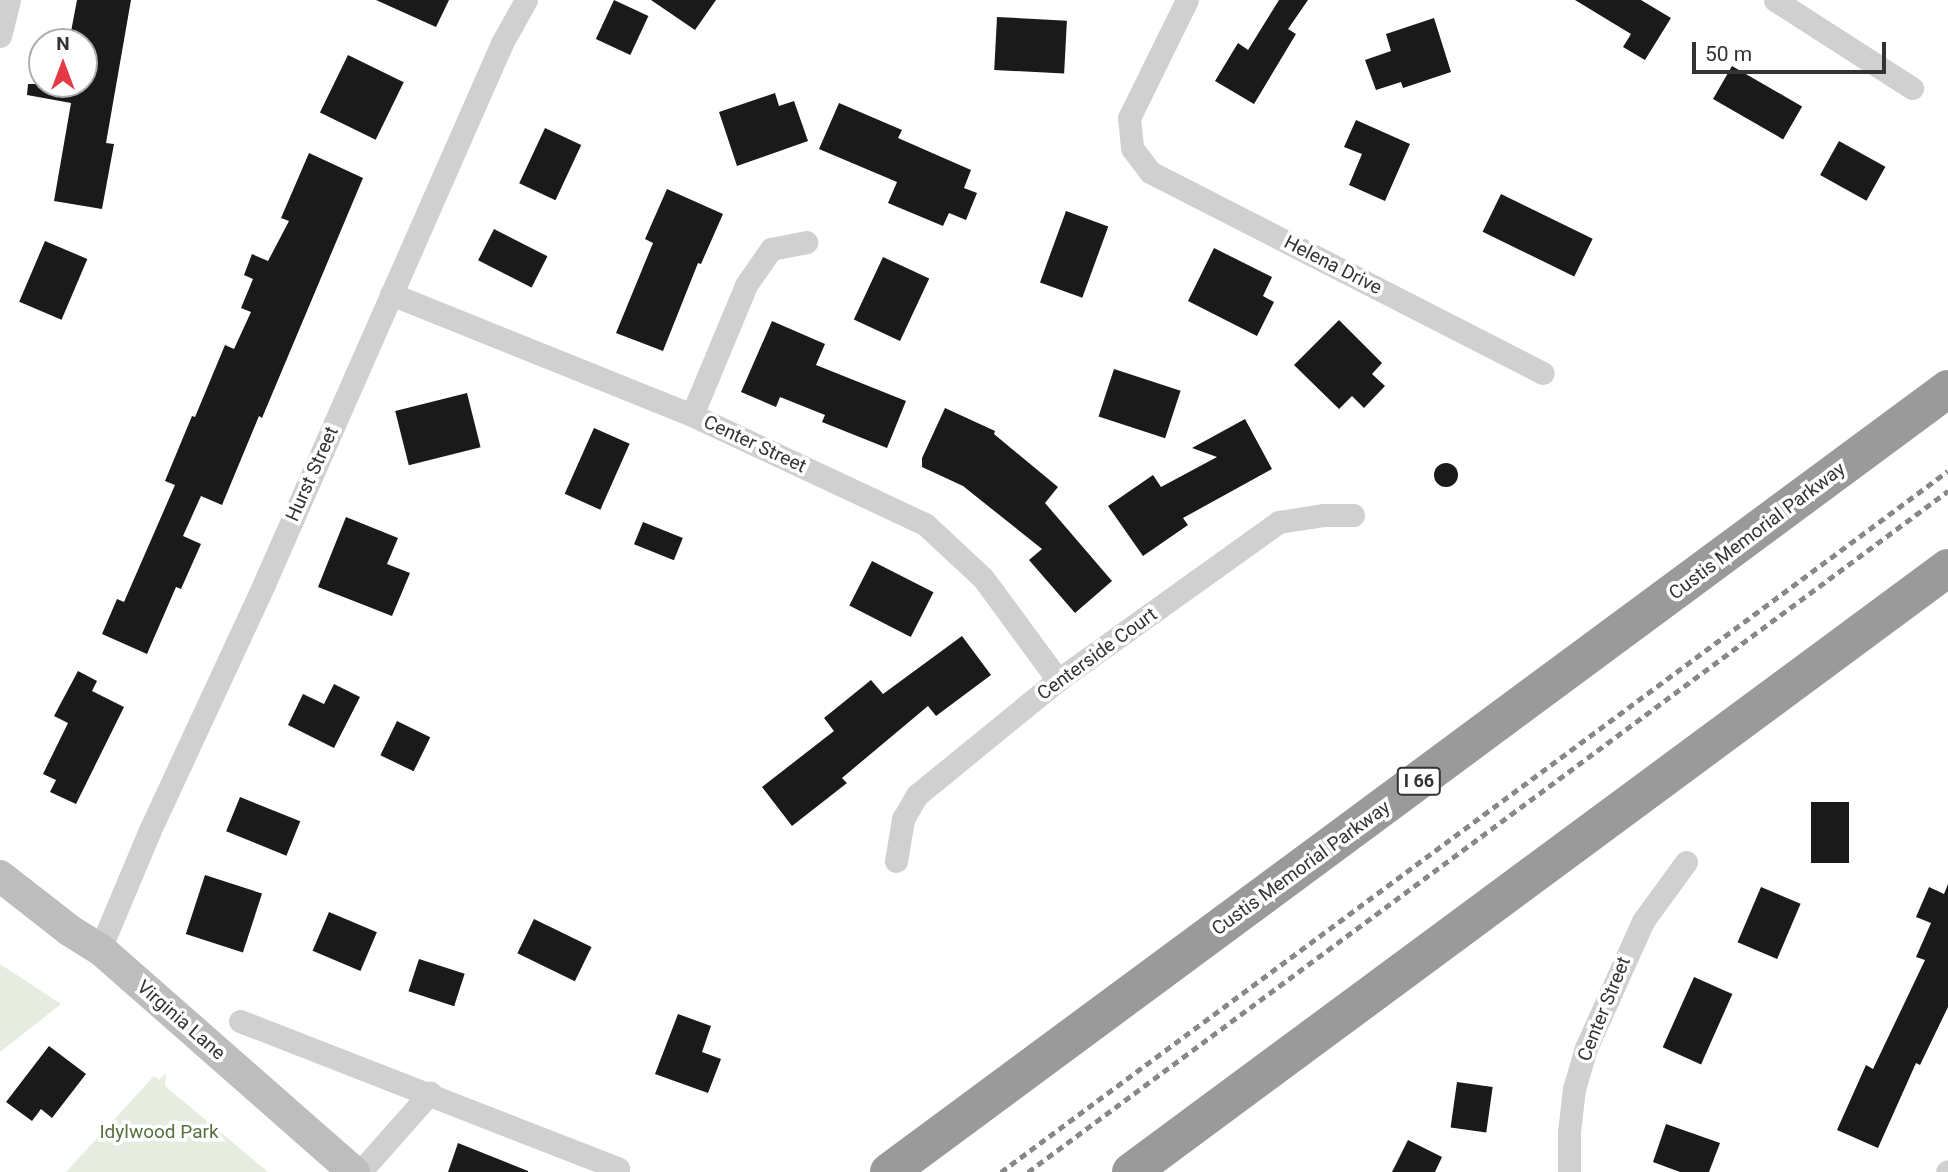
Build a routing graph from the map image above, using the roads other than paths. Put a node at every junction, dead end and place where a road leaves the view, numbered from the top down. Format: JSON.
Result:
{"nodes":[{"id":1,"x":9,"y":0,"type":"edge"},
{"id":2,"x":526,"y":0,"type":"edge"},
{"id":3,"x":1187,"y":0,"type":"edge"},
{"id":4,"x":1775,"y":0,"type":"edge"},
{"id":5,"x":0,"y":36,"type":"edge"},
{"id":6,"x":1912,"y":88,"type":"dead end"},
{"id":7,"x":806,"y":242,"type":"dead end"},
{"id":8,"x":391,"y":294,"type":"junction"},
{"id":9,"x":1544,"y":373,"type":"dead end"},
{"id":10,"x":1948,"y":389,"type":"edge"},
{"id":11,"x":692,"y":415,"type":"junction"},
{"id":12,"x":1353,"y":515,"type":"dead end"},
{"id":13,"x":1948,"y":568,"type":"edge"},
{"id":14,"x":1058,"y":680,"type":"junction"},
{"id":15,"x":896,"y":861,"type":"dead end"},
{"id":16,"x":1686,"y":862,"type":"dead end"},
{"id":17,"x":0,"y":876,"type":"edge"},
{"id":18,"x":100,"y":949,"type":"junction"},
{"id":19,"x":240,"y":1021,"type":"dead end"},
{"id":20,"x":430,"y":1093,"type":"junction"},
{"id":21,"x":618,"y":1168,"type":"dead end"},
{"id":22,"x":354,"y":1172,"type":"edge"},
{"id":23,"x":360,"y":1172,"type":"edge"},
{"id":24,"x":890,"y":1172,"type":"edge"},
{"id":25,"x":1131,"y":1172,"type":"edge"},
{"id":26,"x":1569,"y":1172,"type":"edge"}],
"edges":[{"from":1,"to":5,"type":"street"},
{"from":2,"to":8,"type":"street","name":"Hurst Street"},
{"from":3,"to":9,"type":"street","name":"Helena Drive"},
{"from":4,"to":6,"type":"street"},
{"from":7,"to":11,"type":"street"},
{"from":8,"to":11,"type":"street","name":"Center Street"},
{"from":8,"to":18,"type":"street","name":"Hurst Street"},
{"from":10,"to":24,"type":"highway","name":"Custis Memorial Parkway","number":"I 66"},
{"from":11,"to":14,"type":"street","name":"Center Street"},
{"from":12,"to":14,"type":"street","name":"Centerside Court"},
{"from":13,"to":25,"type":"highway"},
{"from":14,"to":15,"type":"street","name":"Centerside Court"},
{"from":16,"to":26,"type":"street","name":"Center Street"},
{"from":17,"to":18,"type":"street","name":"Virginia Lane"},
{"from":18,"to":22,"type":"street","name":"Virginia Lane"},
{"from":19,"to":20,"type":"street"},
{"from":20,"to":21,"type":"street"},
{"from":20,"to":23,"type":"street"}]}
